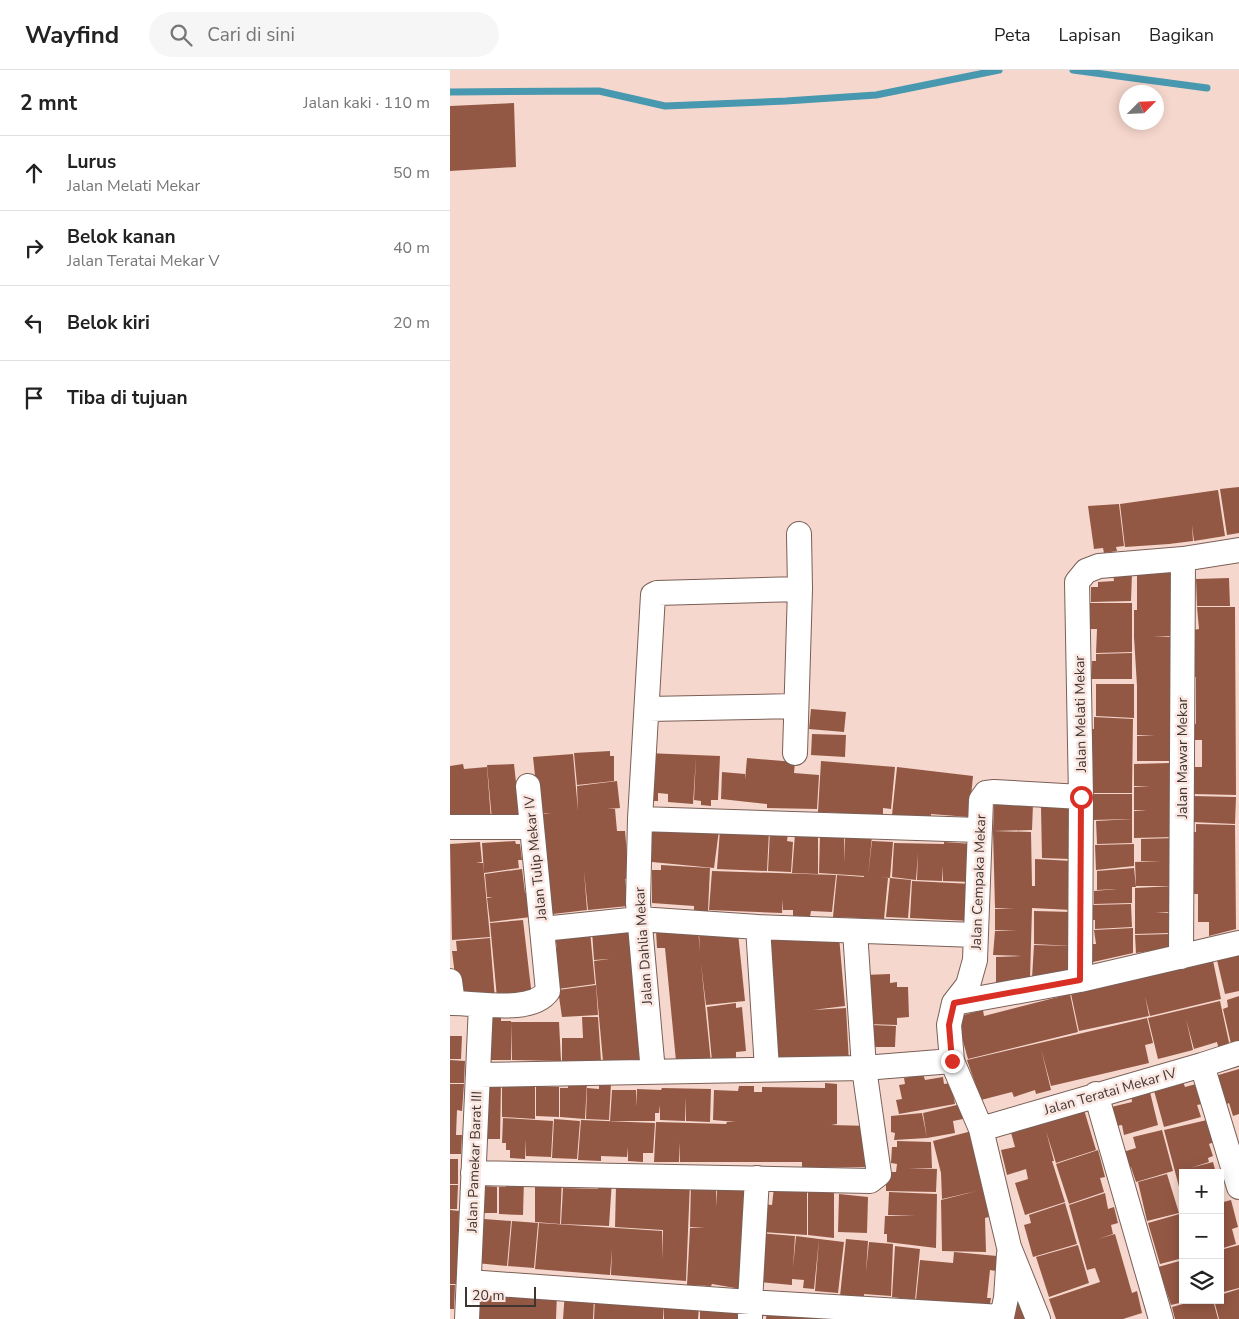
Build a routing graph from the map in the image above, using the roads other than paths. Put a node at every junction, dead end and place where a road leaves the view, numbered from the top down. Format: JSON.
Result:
{"nodes":[{"id":1,"x":800,"y":534,"type":"dead end"},
{"id":2,"x":1239,"y":550,"type":"edge"},
{"id":3,"x":1183,"y":559,"type":"junction"},
{"id":4,"x":800,"y":589,"type":"junction"},
{"id":5,"x":795,"y":706,"type":"junction"},
{"id":6,"x":648,"y":709,"type":"junction"},
{"id":7,"x":795,"y":752,"type":"dead end"},
{"id":8,"x":528,"y":786,"type":"dead end"},
{"id":9,"x":1081,"y":797,"type":"junction"},
{"id":10,"x":640,"y":819,"type":"junction"},
{"id":11,"x":450,"y":827,"type":"edge"},
{"id":12,"x":531,"y":827,"type":"junction"},
{"id":13,"x":979,"y":830,"type":"junction"},
{"id":14,"x":639,"y":919,"type":"junction"},
{"id":15,"x":758,"y":927,"type":"junction"},
{"id":16,"x":542,"y":929,"type":"junction"},
{"id":17,"x":855,"y":931,"type":"junction"},
{"id":18,"x":976,"y":935,"type":"junction"},
{"id":19,"x":1239,"y":942,"type":"edge"},
{"id":20,"x":1181,"y":957,"type":"junction"},
{"id":21,"x":1080,"y":980,"type":"junction"},
{"id":22,"x":451,"y":996,"type":"edge"},
{"id":23,"x":954,"y":1003,"type":"junction"},
{"id":24,"x":481,"y":1006,"type":"junction"},
{"id":25,"x":1239,"y":1053,"type":"edge"},
{"id":26,"x":952,"y":1061,"type":"junction"},
{"id":27,"x":1202,"y":1065,"type":"junction"},
{"id":28,"x":864,"y":1068,"type":"junction"},
{"id":29,"x":767,"y":1069,"type":"junction"},
{"id":30,"x":653,"y":1072,"type":"junction"},
{"id":31,"x":478,"y":1075,"type":"junction"},
{"id":32,"x":1096,"y":1094,"type":"junction"},
{"id":33,"x":981,"y":1129,"type":"junction"},
{"id":34,"x":473,"y":1173,"type":"junction"},
{"id":35,"x":757,"y":1178,"type":"junction"},
{"id":36,"x":1239,"y":1187,"type":"edge"},
{"id":37,"x":1009,"y":1247,"type":"junction"},
{"id":38,"x":469,"y":1282,"type":"junction"},
{"id":39,"x":750,"y":1310,"type":"edge"},
{"id":40,"x":1002,"y":1318,"type":"edge"},
{"id":41,"x":466,"y":1319,"type":"edge"},
{"id":42,"x":1038,"y":1319,"type":"edge"},
{"id":43,"x":1161,"y":1319,"type":"edge"}],
"edges":[{"from":1,"to":4,"type":"street"},
{"from":2,"to":3,"type":"street"},
{"from":3,"to":9,"type":"street","name":"Jalan Melati Mekar"},
{"from":3,"to":20,"type":"street","name":"Jalan Mawar Mekar"},
{"from":4,"to":5,"type":"street"},
{"from":4,"to":6,"type":"street","name":"Jalan Dahlia Mekar"},
{"from":5,"to":6,"type":"street"},
{"from":5,"to":7,"type":"street"},
{"from":6,"to":10,"type":"street","name":"Jalan Dahlia Mekar"},
{"from":8,"to":12,"type":"street","name":"Jalan Tulip Mekar IV"},
{"from":9,"to":13,"type":"street","name":"Jalan Cempaka Mekar"},
{"from":9,"to":21,"type":"street","name":"Jalan Melati Mekar"},
{"from":10,"to":13,"type":"street"},
{"from":10,"to":14,"type":"street","name":"Jalan Dahlia Mekar"},
{"from":11,"to":12,"type":"street"},
{"from":12,"to":16,"type":"street","name":"Jalan Tulip Mekar IV"},
{"from":13,"to":18,"type":"street","name":"Jalan Cempaka Mekar"},
{"from":14,"to":15,"type":"street"},
{"from":14,"to":16,"type":"street"},
{"from":14,"to":30,"type":"street","name":"Jalan Dahlia Mekar"},
{"from":15,"to":17,"type":"street"},
{"from":15,"to":29,"type":"street"},
{"from":16,"to":24,"type":"street","name":"Jalan Tulip Mekar IV"},
{"from":17,"to":18,"type":"street"},
{"from":17,"to":28,"type":"street"},
{"from":18,"to":23,"type":"street","name":"Jalan Cempaka Mekar"},
{"from":19,"to":20,"type":"street"},
{"from":20,"to":21,"type":"street"},
{"from":21,"to":23,"type":"street"},
{"from":22,"to":24,"type":"street","name":"Jalan Tulip Mekar IV"},
{"from":23,"to":26,"type":"street"},
{"from":24,"to":31,"type":"street","name":"Jalan Pamekar Barat III"},
{"from":25,"to":27,"type":"street","name":"Jalan Teratai Mekar IV"},
{"from":26,"to":28,"type":"street"},
{"from":26,"to":33,"type":"street"},
{"from":27,"to":32,"type":"street","name":"Jalan Teratai Mekar IV"},
{"from":27,"to":36,"type":"street"},
{"from":28,"to":29,"type":"street"},
{"from":28,"to":35,"type":"street"},
{"from":29,"to":30,"type":"street"},
{"from":30,"to":31,"type":"street"},
{"from":31,"to":34,"type":"street","name":"Jalan Pamekar Barat III"},
{"from":32,"to":33,"type":"street","name":"Jalan Teratai Mekar IV"},
{"from":32,"to":43,"type":"street"},
{"from":33,"to":37,"type":"street"},
{"from":34,"to":35,"type":"street"},
{"from":34,"to":38,"type":"street","name":"Jalan Pamekar Barat III"},
{"from":35,"to":39,"type":"street"},
{"from":37,"to":40,"type":"street"},
{"from":37,"to":42,"type":"street"},
{"from":38,"to":39,"type":"street"},
{"from":38,"to":41,"type":"street","name":"Jalan Pamekar Barat III"},
{"from":39,"to":40,"type":"street"}]}
